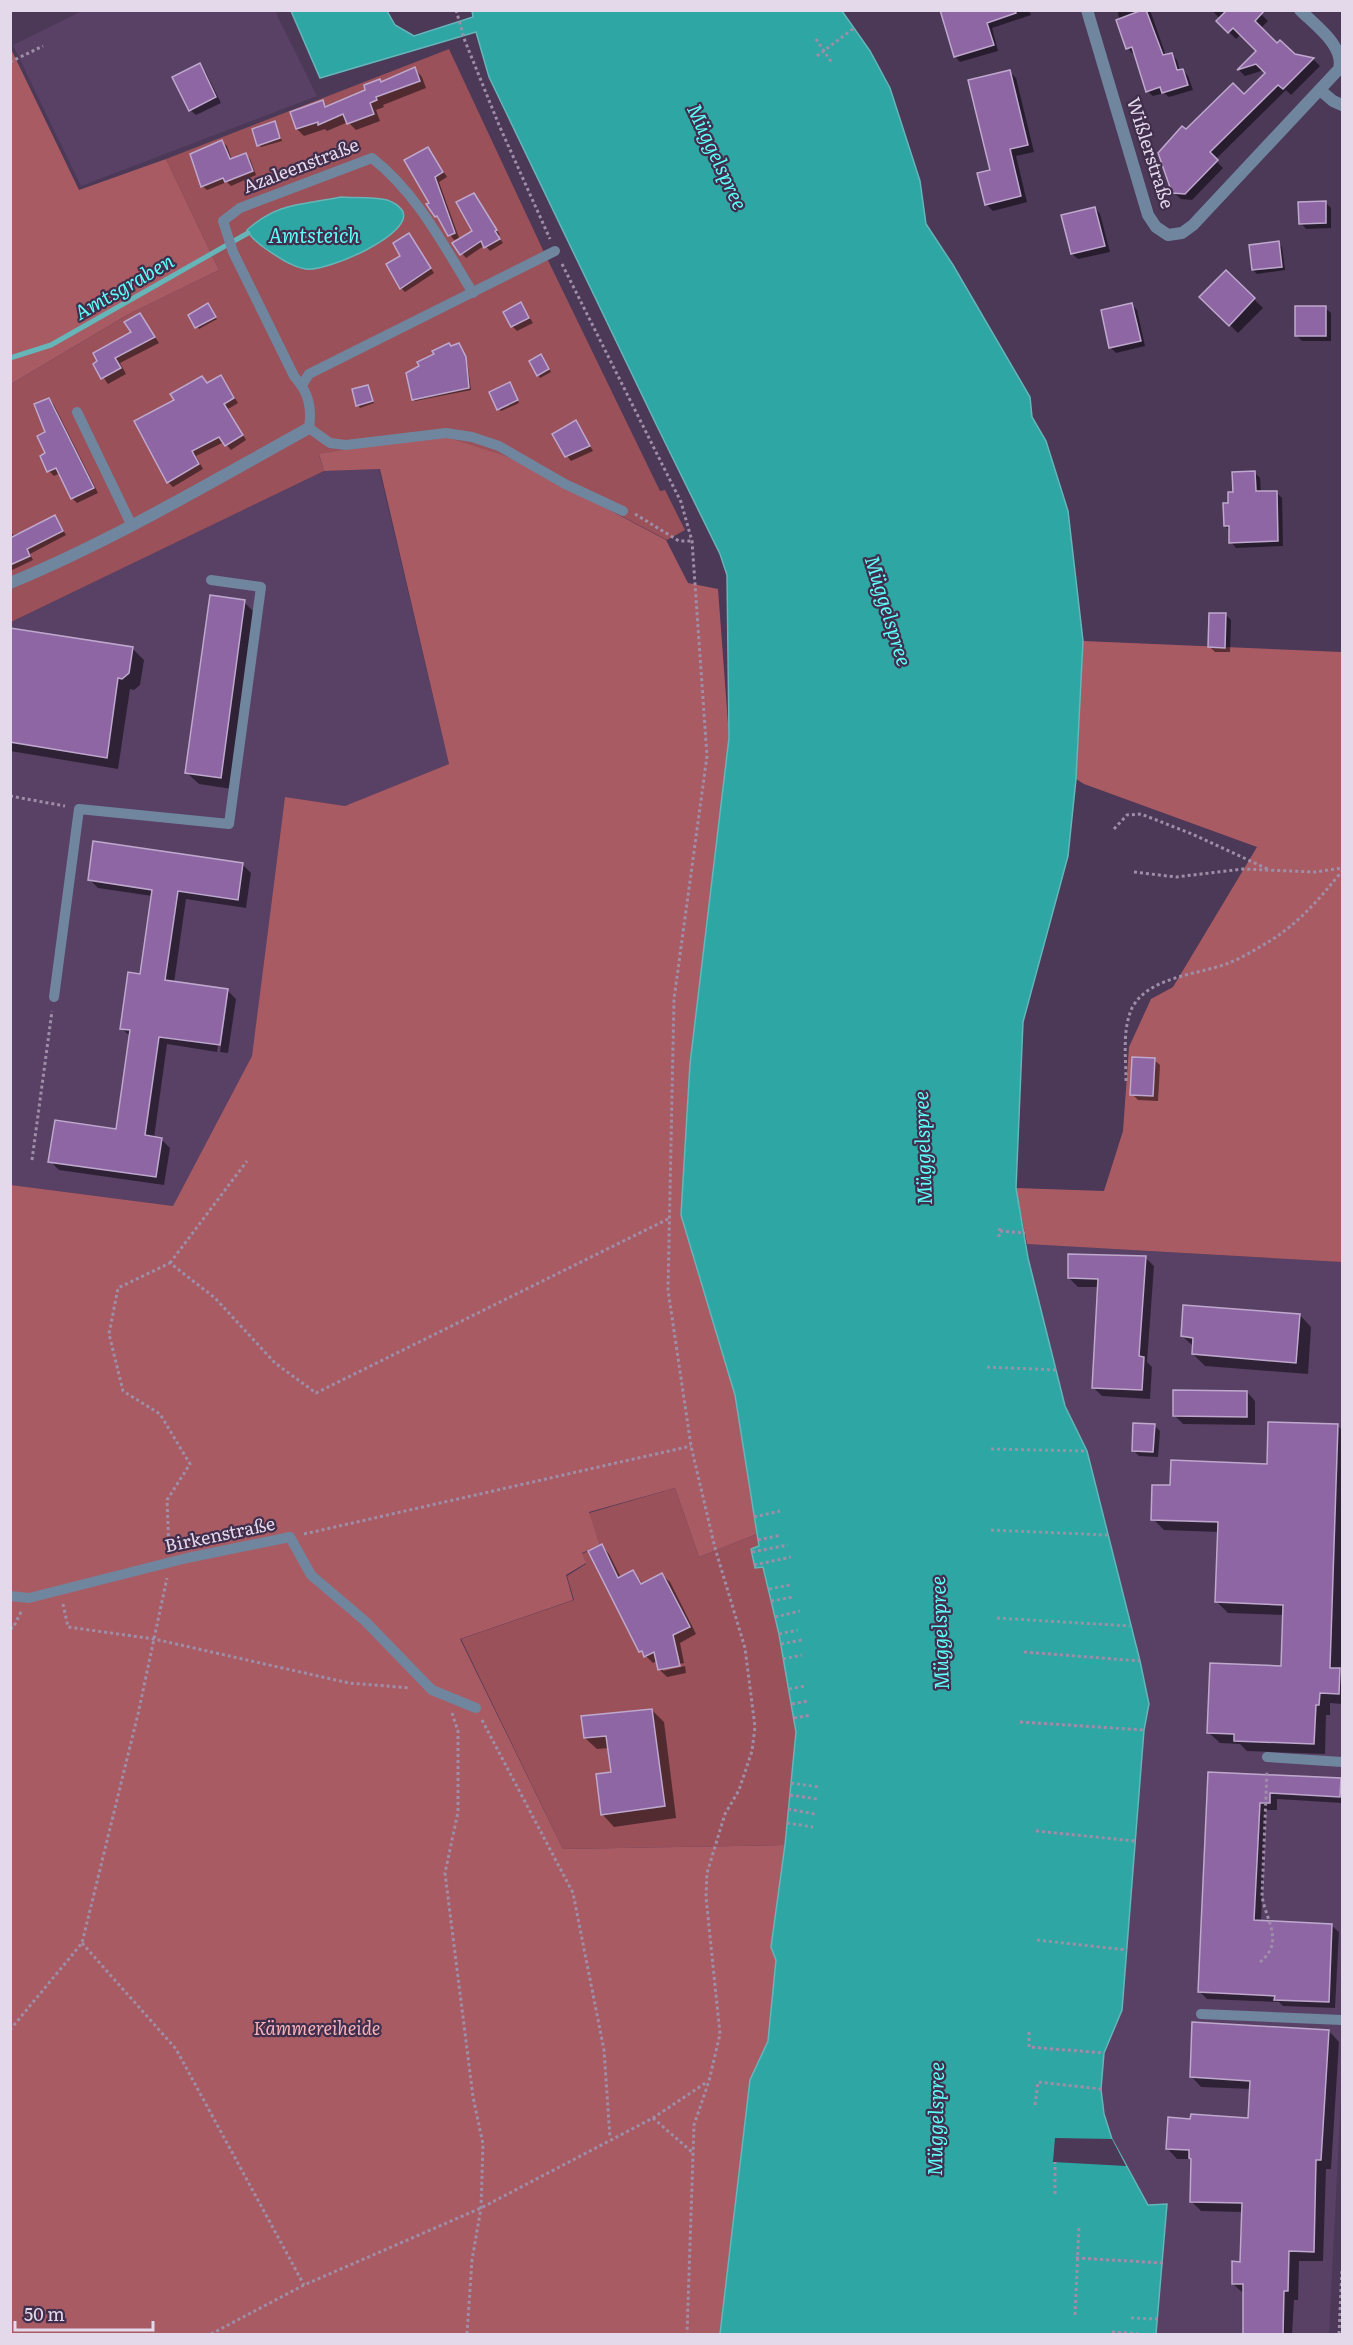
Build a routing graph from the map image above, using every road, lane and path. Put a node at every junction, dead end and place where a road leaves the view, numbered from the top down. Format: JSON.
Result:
{"nodes":[{"id":1,"x":1087,"y":10,"type":"edge"},
{"id":2,"x":1300,"y":10,"type":"edge"},
{"id":3,"x":456,"y":12,"type":"edge"},
{"id":4,"x":854,"y":28,"type":"dead end"},
{"id":5,"x":816,"y":39,"type":"dead end"},
{"id":6,"x":43,"y":46,"type":"dead end"},
{"id":7,"x":824,"y":50,"type":"junction"},
{"id":8,"x":817,"y":56,"type":"dead end"},
{"id":9,"x":10,"y":62,"type":"edge"},
{"id":10,"x":832,"y":63,"type":"dead end"},
{"id":11,"x":1320,"y":90,"type":"junction"},
{"id":12,"x":1342,"y":105,"type":"edge"},
{"id":13,"x":555,"y":250,"type":"junction"},
{"id":14,"x":473,"y":293,"type":"junction"},
{"id":15,"x":302,"y":385,"type":"junction"},
{"id":16,"x":77,"y":412,"type":"dead end"},
{"id":17,"x":309,"y":429,"type":"junction"},
{"id":18,"x":623,"y":511,"type":"joint"},
{"id":19,"x":132,"y":526,"type":"junction"},
{"id":20,"x":692,"y":541,"type":"junction"},
{"id":21,"x":211,"y":580,"type":"dead end"},
{"id":22,"x":10,"y":583,"type":"edge"},
{"id":23,"x":10,"y":796,"type":"edge"},
{"id":24,"x":79,"y":809,"type":"junction"},
{"id":25,"x":1114,"y":830,"type":"dead end"},
{"id":26,"x":1342,"y":869,"type":"edge"},
{"id":27,"x":1272,"y":870,"type":"junction"},
{"id":28,"x":1134,"y":872,"type":"dead end"},
{"id":29,"x":54,"y":997,"type":"joint"},
{"id":30,"x":1126,"y":1081,"type":"dead end"},
{"id":31,"x":32,"y":1160,"type":"dead end"},
{"id":32,"x":247,"y":1161,"type":"dead end"},
{"id":33,"x":669,"y":1219,"type":"junction"},
{"id":34,"x":1000,"y":1225,"type":"dead end"},
{"id":35,"x":1000,"y":1231,"type":"junction"},
{"id":36,"x":1025,"y":1233,"type":"dead end"},
{"id":37,"x":999,"y":1237,"type":"dead end"},
{"id":38,"x":170,"y":1263,"type":"junction"},
{"id":39,"x":987,"y":1367,"type":"dead end"},
{"id":40,"x":1056,"y":1370,"type":"dead end"},
{"id":41,"x":691,"y":1446,"type":"junction"},
{"id":42,"x":992,"y":1449,"type":"dead end"},
{"id":43,"x":1087,"y":1451,"type":"dead end"},
{"id":44,"x":780,"y":1511,"type":"dead end"},
{"id":45,"x":754,"y":1517,"type":"dead end"},
{"id":46,"x":991,"y":1530,"type":"dead end"},
{"id":47,"x":781,"y":1535,"type":"dead end"},
{"id":48,"x":1107,"y":1535,"type":"dead end"},
{"id":49,"x":291,"y":1537,"type":"junction"},
{"id":50,"x":758,"y":1540,"type":"dead end"},
{"id":51,"x":788,"y":1545,"type":"dead end"},
{"id":52,"x":752,"y":1552,"type":"dead end"},
{"id":53,"x":791,"y":1557,"type":"dead end"},
{"id":54,"x":170,"y":1563,"type":"junction"},
{"id":55,"x":754,"y":1565,"type":"dead end"},
{"id":56,"x":790,"y":1585,"type":"dead end"},
{"id":57,"x":768,"y":1589,"type":"dead end"},
{"id":58,"x":60,"y":1590,"type":"junction"},
{"id":59,"x":10,"y":1596,"type":"edge"},
{"id":60,"x":793,"y":1597,"type":"dead end"},
{"id":61,"x":29,"y":1598,"type":"junction"},
{"id":62,"x":771,"y":1601,"type":"dead end"},
{"id":63,"x":801,"y":1611,"type":"dead end"},
{"id":64,"x":775,"y":1617,"type":"dead end"},
{"id":65,"x":996,"y":1618,"type":"dead end"},
{"id":66,"x":1130,"y":1626,"type":"dead end"},
{"id":67,"x":10,"y":1628,"type":"edge"},
{"id":68,"x":798,"y":1630,"type":"dead end"},
{"id":69,"x":779,"y":1634,"type":"dead end"},
{"id":70,"x":154,"y":1639,"type":"junction"},
{"id":71,"x":802,"y":1640,"type":"dead end"},
{"id":72,"x":781,"y":1644,"type":"dead end"},
{"id":73,"x":1024,"y":1652,"type":"dead end"},
{"id":74,"x":802,"y":1655,"type":"dead end"},
{"id":75,"x":783,"y":1659,"type":"dead end"},
{"id":76,"x":1140,"y":1661,"type":"dead end"},
{"id":77,"x":806,"y":1686,"type":"dead end"},
{"id":78,"x":789,"y":1689,"type":"dead end"},
{"id":79,"x":432,"y":1690,"type":"junction"},
{"id":80,"x":458,"y":1700,"type":"junction"},
{"id":81,"x":808,"y":1701,"type":"dead end"},
{"id":82,"x":792,"y":1704,"type":"dead end"},
{"id":83,"x":476,"y":1708,"type":"joint"},
{"id":84,"x":810,"y":1715,"type":"dead end"},
{"id":85,"x":794,"y":1718,"type":"dead end"},
{"id":86,"x":1020,"y":1722,"type":"dead end"},
{"id":87,"x":1144,"y":1730,"type":"dead end"},
{"id":88,"x":1267,"y":1757,"type":"joint"},
{"id":89,"x":1342,"y":1762,"type":"edge"},
{"id":90,"x":791,"y":1784,"type":"dead end"},
{"id":91,"x":819,"y":1787,"type":"dead end"},
{"id":92,"x":790,"y":1795,"type":"dead end"},
{"id":93,"x":817,"y":1799,"type":"dead end"},
{"id":94,"x":788,"y":1809,"type":"dead end"},
{"id":95,"x":816,"y":1814,"type":"dead end"},
{"id":96,"x":787,"y":1823,"type":"dead end"},
{"id":97,"x":813,"y":1827,"type":"dead end"},
{"id":98,"x":1036,"y":1831,"type":"dead end"},
{"id":99,"x":1135,"y":1841,"type":"dead end"},
{"id":100,"x":1037,"y":1940,"type":"dead end"},
{"id":101,"x":82,"y":1943,"type":"junction"},
{"id":102,"x":1127,"y":1950,"type":"dead end"},
{"id":103,"x":1260,"y":1962,"type":"dead end"},
{"id":104,"x":1201,"y":2014,"type":"dead end"},
{"id":105,"x":1342,"y":2020,"type":"edge"},
{"id":106,"x":10,"y":2030,"type":"edge"},
{"id":107,"x":1029,"y":2032,"type":"dead end"},
{"id":108,"x":1104,"y":2054,"type":"dead end"},
{"id":109,"x":709,"y":2081,"type":"junction"},
{"id":110,"x":1101,"y":2089,"type":"dead end"},
{"id":111,"x":1035,"y":2105,"type":"dead end"},
{"id":112,"x":653,"y":2118,"type":"junction"},
{"id":113,"x":610,"y":2139,"type":"junction"},
{"id":114,"x":693,"y":2152,"type":"junction"},
{"id":115,"x":1055,"y":2162,"type":"dead end"},
{"id":116,"x":1055,"y":2194,"type":"dead end"},
{"id":117,"x":481,"y":2208,"type":"junction"},
{"id":118,"x":1078,"y":2226,"type":"dead end"},
{"id":119,"x":1076,"y":2258,"type":"junction"},
{"id":120,"x":1164,"y":2263,"type":"dead end"},
{"id":121,"x":1342,"y":2268,"type":"edge"},
{"id":122,"x":304,"y":2285,"type":"junction"},
{"id":123,"x":1075,"y":2314,"type":"dead end"},
{"id":124,"x":1131,"y":2318,"type":"dead end"},
{"id":125,"x":1159,"y":2319,"type":"dead end"},
{"id":126,"x":1112,"y":2332,"type":"dead end"},
{"id":127,"x":211,"y":2334,"type":"edge"},
{"id":128,"x":466,"y":2334,"type":"edge"},
{"id":129,"x":687,"y":2334,"type":"edge"},
{"id":130,"x":1140,"y":2334,"type":"edge"},
{"id":131,"x":1339,"y":2334,"type":"edge"}],
"edges":[{"from":1,"to":11,"type":"street","name":"Wißlerstraße"},
{"from":2,"to":11,"type":"street","name":"Wißlerstraße"},
{"from":3,"to":13,"type":"path"},
{"from":4,"to":7,"type":"path"},
{"from":5,"to":7,"type":"path"},
{"from":6,"to":9,"type":"path"},
{"from":7,"to":8,"type":"path"},
{"from":7,"to":10,"type":"path"},
{"from":11,"to":12,"type":"street"},
{"from":13,"to":14,"type":"lane"},
{"from":13,"to":20,"type":"path"},
{"from":14,"to":15,"type":"lane"},
{"from":14,"to":15,"type":"lane","name":"Azaleenstraße"},
{"from":15,"to":17,"type":"lane","name":"Azaleenstraße"},
{"from":16,"to":19,"type":"lane"},
{"from":17,"to":18,"type":"lane"},
{"from":17,"to":19,"type":"street"},
{"from":18,"to":20,"type":"path"},
{"from":19,"to":22,"type":"street"},
{"from":20,"to":33,"type":"path"},
{"from":21,"to":24,"type":"lane"},
{"from":23,"to":24,"type":"path"},
{"from":24,"to":29,"type":"lane"},
{"from":25,"to":27,"type":"path"},
{"from":26,"to":27,"type":"path"},
{"from":26,"to":30,"type":"path"},
{"from":27,"to":28,"type":"path"},
{"from":29,"to":31,"type":"path"},
{"from":32,"to":38,"type":"path"},
{"from":33,"to":38,"type":"path"},
{"from":33,"to":41,"type":"path"},
{"from":34,"to":35,"type":"path"},
{"from":35,"to":36,"type":"path"},
{"from":35,"to":37,"type":"path"},
{"from":38,"to":54,"type":"path"},
{"from":39,"to":40,"type":"path"},
{"from":41,"to":49,"type":"path"},
{"from":41,"to":109,"type":"path"},
{"from":42,"to":43,"type":"path"},
{"from":44,"to":45,"type":"path"},
{"from":46,"to":48,"type":"path"},
{"from":47,"to":50,"type":"path"},
{"from":49,"to":54,"type":"lane","name":"Birkenstraße"},
{"from":49,"to":79,"type":"lane","name":"Birkenstraße"},
{"from":51,"to":52,"type":"path"},
{"from":53,"to":55,"type":"path"},
{"from":54,"to":58,"type":"lane","name":"Birkenstraße"},
{"from":54,"to":70,"type":"path"},
{"from":56,"to":57,"type":"path"},
{"from":58,"to":61,"type":"lane","name":"Birkenstraße"},
{"from":58,"to":70,"type":"path"},
{"from":59,"to":61,"type":"lane","name":"Birkenstraße"},
{"from":60,"to":62,"type":"path"},
{"from":61,"to":67,"type":"path"},
{"from":63,"to":64,"type":"path"},
{"from":65,"to":66,"type":"path"},
{"from":68,"to":69,"type":"path"},
{"from":70,"to":79,"type":"path"},
{"from":70,"to":101,"type":"path"},
{"from":71,"to":72,"type":"path"},
{"from":73,"to":76,"type":"path"},
{"from":74,"to":75,"type":"path"},
{"from":77,"to":78,"type":"path"},
{"from":79,"to":80,"type":"lane","name":"Birkenstraße"},
{"from":80,"to":83,"type":"lane","name":"Birkenstraße"},
{"from":80,"to":117,"type":"path"},
{"from":81,"to":82,"type":"path"},
{"from":83,"to":113,"type":"path"},
{"from":84,"to":85,"type":"path"},
{"from":86,"to":87,"type":"path"},
{"from":88,"to":89,"type":"lane"},
{"from":88,"to":103,"type":"path"},
{"from":90,"to":91,"type":"path"},
{"from":92,"to":93,"type":"path"},
{"from":94,"to":95,"type":"path"},
{"from":96,"to":97,"type":"path"},
{"from":98,"to":99,"type":"path"},
{"from":100,"to":102,"type":"path"},
{"from":101,"to":106,"type":"path"},
{"from":101,"to":122,"type":"path"},
{"from":104,"to":105,"type":"lane"},
{"from":107,"to":108,"type":"path"},
{"from":109,"to":112,"type":"path"},
{"from":109,"to":114,"type":"path"},
{"from":110,"to":111,"type":"path"},
{"from":112,"to":113,"type":"path"},
{"from":112,"to":114,"type":"path"},
{"from":113,"to":117,"type":"path"},
{"from":114,"to":129,"type":"path"},
{"from":115,"to":116,"type":"path"},
{"from":117,"to":122,"type":"path"},
{"from":117,"to":128,"type":"path"},
{"from":118,"to":119,"type":"path"},
{"from":119,"to":120,"type":"path"},
{"from":119,"to":123,"type":"path"},
{"from":121,"to":131,"type":"path"},
{"from":122,"to":127,"type":"path"},
{"from":124,"to":125,"type":"path"},
{"from":126,"to":130,"type":"path"}]}
